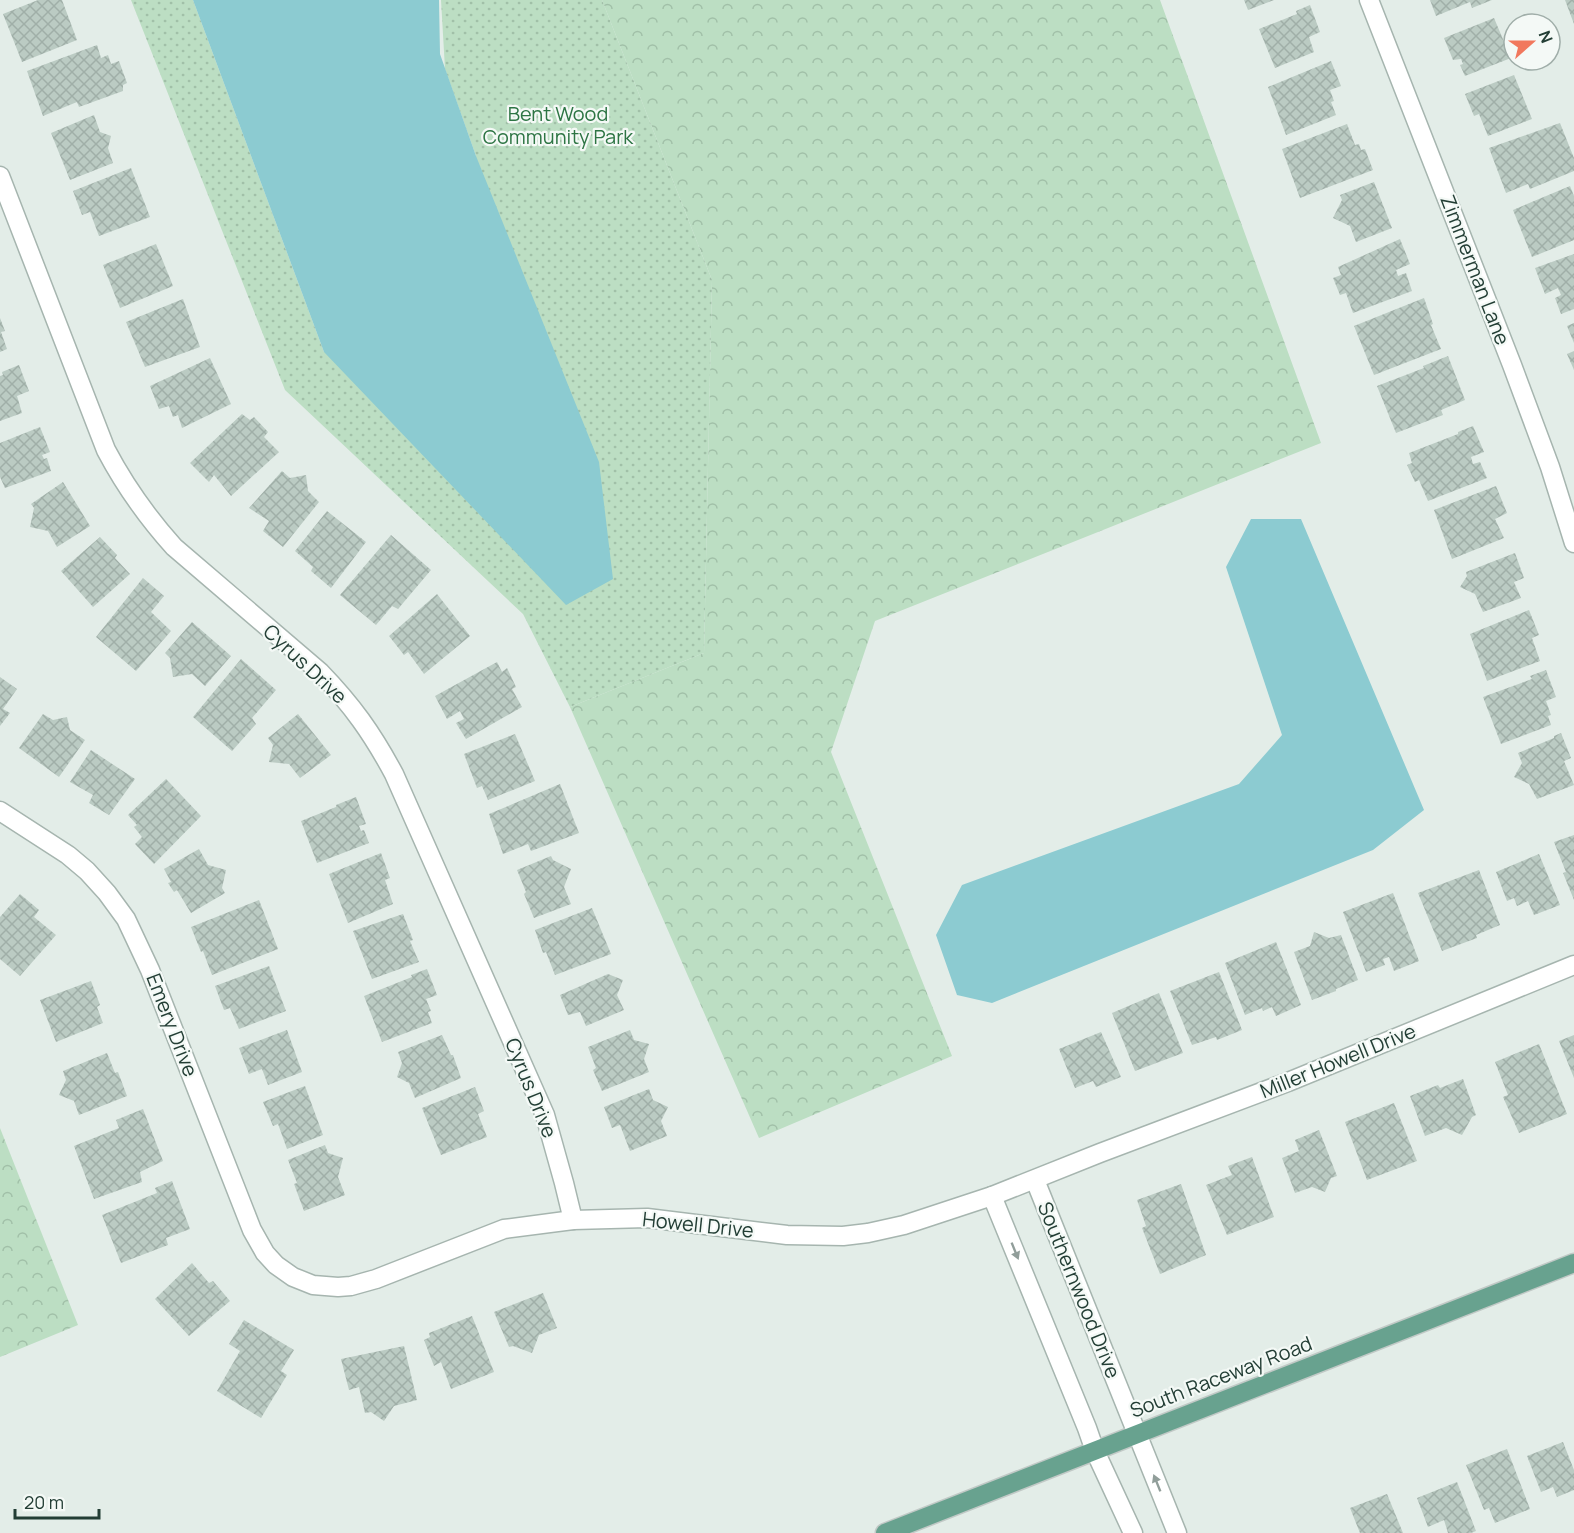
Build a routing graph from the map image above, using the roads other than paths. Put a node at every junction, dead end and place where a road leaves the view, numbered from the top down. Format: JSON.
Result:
{"nodes":[{"id":1,"x":1370,"y":0,"type":"edge"},
{"id":2,"x":0,"y":176,"type":"edge"},
{"id":3,"x":1574,"y":543,"type":"edge"},
{"id":4,"x":0,"y":811,"type":"edge"},
{"id":5,"x":1574,"y":965,"type":"edge"},
{"id":6,"x":1100,"y":1153,"type":"joint"},
{"id":7,"x":1035,"y":1180,"type":"junction"},
{"id":8,"x":992,"y":1197,"type":"junction"},
{"id":9,"x":573,"y":1220,"type":"junction"},
{"id":10,"x":1574,"y":1263,"type":"edge"},
{"id":11,"x":293,"y":1277,"type":"joint"},
{"id":12,"x":1138,"y":1434,"type":"junction"},
{"id":13,"x":1095,"y":1451,"type":"junction"},
{"id":14,"x":885,"y":1533,"type":"edge"},
{"id":15,"x":1133,"y":1533,"type":"edge"},
{"id":16,"x":1177,"y":1533,"type":"edge"}],
"edges":[{"from":1,"to":3,"type":"street","name":"Zimmerman Lane"},
{"from":2,"to":9,"type":"street","name":"Cyrus Drive"},
{"from":4,"to":11,"type":"street","name":"Emery Drive"},
{"from":5,"to":6,"type":"street","name":"Miller Howell Drive"},
{"from":6,"to":7,"type":"street","name":"Howell Drive"},
{"from":7,"to":8,"type":"street","name":"Howell Drive"},
{"from":7,"to":12,"type":"street","name":"Southernwood Drive"},
{"from":8,"to":9,"type":"street","name":"Howell Drive"},
{"from":8,"to":13,"type":"street","one_way":true},
{"from":9,"to":11,"type":"street","name":"Howell Drive"},
{"from":10,"to":12,"type":"main road","name":"South Raceway Road"},
{"from":12,"to":13,"type":"main road","name":"South Raceway Road"},
{"from":16,"to":12,"type":"street","name":"Southernwood Drive","one_way":true},
{"from":13,"to":14,"type":"main road","name":"South Raceway Road"},
{"from":13,"to":15,"type":"street"}]}
